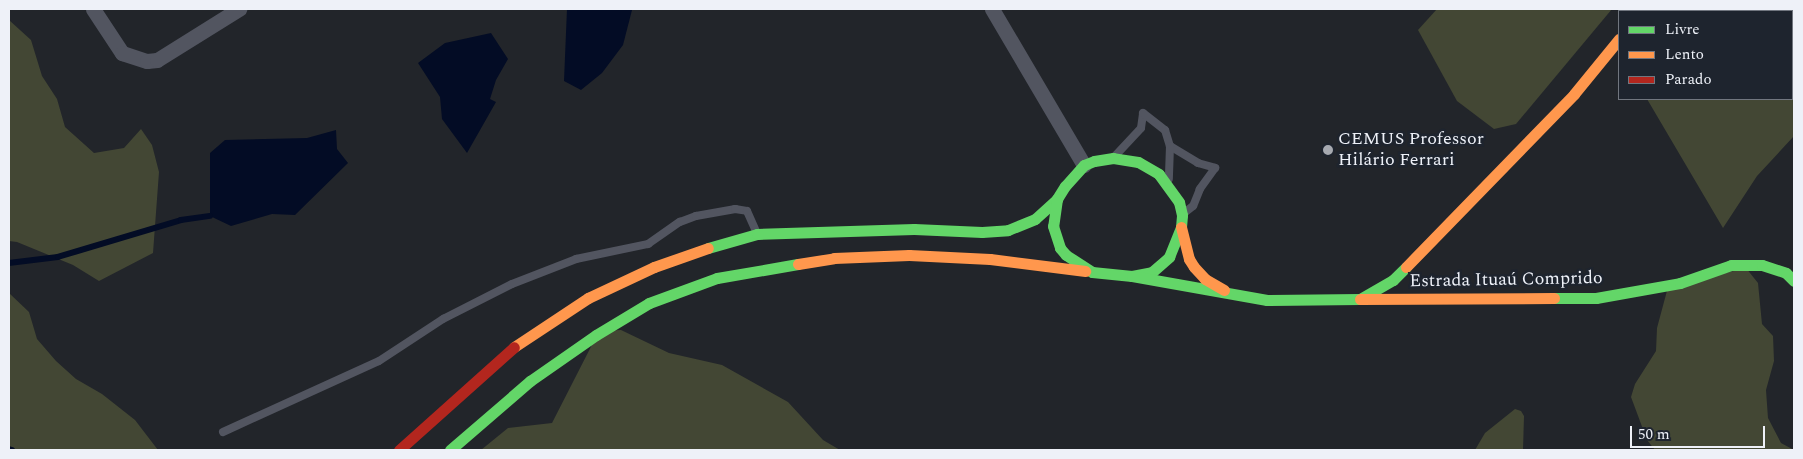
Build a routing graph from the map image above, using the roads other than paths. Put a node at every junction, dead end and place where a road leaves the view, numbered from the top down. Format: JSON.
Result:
{"nodes":[{"id":1,"x":93,"y":9,"type":"edge"},
{"id":2,"x":239,"y":9,"type":"edge"},
{"id":3,"x":992,"y":9,"type":"edge"},
{"id":4,"x":1618,"y":40,"type":"edge"},
{"id":5,"x":1170,"y":146,"type":"junction"},
{"id":6,"x":1113,"y":158,"type":"junction"},
{"id":7,"x":1084,"y":164,"type":"junction"},
{"id":8,"x":1168,"y":184,"type":"junction"},
{"id":9,"x":1057,"y":199,"type":"junction"},
{"id":10,"x":1182,"y":215,"type":"junction"},
{"id":11,"x":1181,"y":227,"type":"junction"},
{"id":12,"x":757,"y":234,"type":"junction"},
{"id":13,"x":1092,"y":272,"type":"junction"},
{"id":14,"x":1132,"y":276,"type":"junction"},
{"id":15,"x":1794,"y":281,"type":"edge"},
{"id":16,"x":1232,"y":295,"type":"junction"},
{"id":17,"x":1360,"y":299,"type":"junction"},
{"id":18,"x":223,"y":432,"type":"dead end"},
{"id":19,"x":399,"y":450,"type":"edge"},
{"id":20,"x":450,"y":450,"type":"edge"}],
"edges":[{"from":1,"to":2,"type":"street"},
{"from":3,"to":7,"type":"street"},
{"from":4,"to":17,"type":"main road"},
{"from":5,"to":6,"type":"lane"},
{"from":5,"to":8,"type":"lane"},
{"from":5,"to":10,"type":"lane"},
{"from":6,"to":7,"type":"main road"},
{"from":6,"to":8,"type":"main road"},
{"from":7,"to":9,"type":"main road"},
{"from":8,"to":10,"type":"main road"},
{"from":9,"to":12,"type":"main road"},
{"from":9,"to":13,"type":"main road"},
{"from":10,"to":11,"type":"main road"},
{"from":11,"to":14,"type":"main road"},
{"from":11,"to":16,"type":"main road"},
{"from":12,"to":18,"type":"lane"},
{"from":12,"to":19,"type":"main road"},
{"from":13,"to":14,"type":"main road"},
{"from":13,"to":20,"type":"main road"},
{"from":14,"to":16,"type":"main road","name":"Estrada Ituaú Comprido"},
{"from":15,"to":17,"type":"main road","name":"Estrada Ituaú Comprido"},
{"from":16,"to":17,"type":"main road","name":"Estrada Ituaú Comprido"}]}
